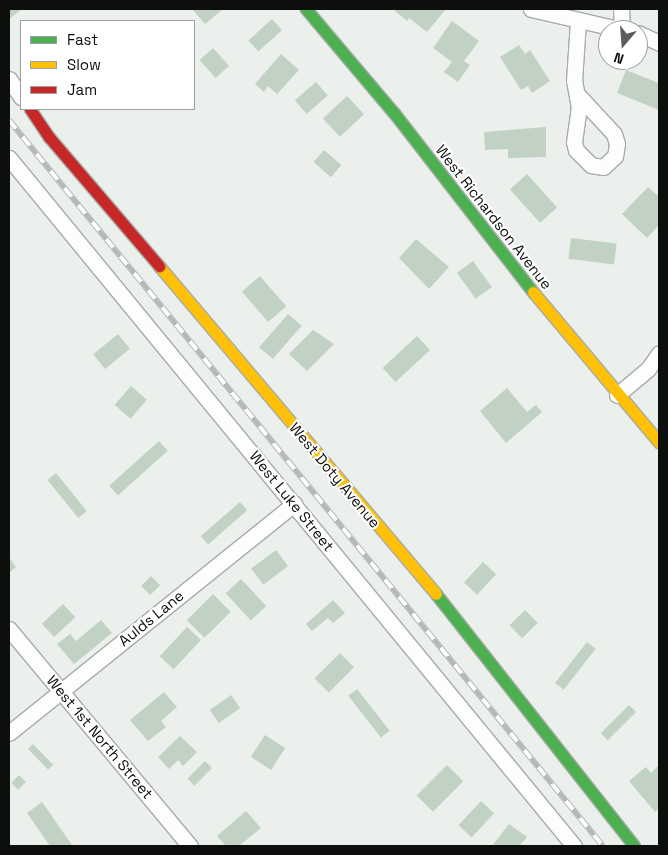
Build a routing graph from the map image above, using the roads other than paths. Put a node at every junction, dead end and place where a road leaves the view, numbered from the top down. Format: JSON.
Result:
{"nodes":[{"id":1,"x":306,"y":9,"type":"edge"},
{"id":2,"x":532,"y":9,"type":"edge"},
{"id":3,"x":547,"y":11,"type":"edge"},
{"id":4,"x":578,"y":20,"type":"junction"},
{"id":5,"x":598,"y":25,"type":"edge"},
{"id":6,"x":9,"y":79,"type":"edge"},
{"id":7,"x":577,"y":94,"type":"dead end"},
{"id":8,"x":20,"y":96,"type":"edge"},
{"id":9,"x":31,"y":110,"type":"edge"},
{"id":10,"x":9,"y":158,"type":"edge"},
{"id":11,"x":659,"y":353,"type":"edge"},
{"id":12,"x":617,"y":395,"type":"junction"},
{"id":13,"x":659,"y":442,"type":"edge"},
{"id":14,"x":294,"y":504,"type":"junction"},
{"id":15,"x":9,"y":628,"type":"edge"},
{"id":16,"x":61,"y":691,"type":"junction"},
{"id":17,"x":9,"y":732,"type":"edge"},
{"id":18,"x":190,"y":846,"type":"edge"},
{"id":19,"x":574,"y":846,"type":"edge"},
{"id":20,"x":634,"y":846,"type":"edge"}],
"edges":[{"from":1,"to":12,"type":"street","name":"West Richardson Avenue"},
{"from":2,"to":3,"type":"street"},
{"from":3,"to":4,"type":"street"},
{"from":4,"to":5,"type":"street"},
{"from":4,"to":7,"type":"street"},
{"from":6,"to":8,"type":"street"},
{"from":9,"to":20,"type":"street","name":"West Doty Avenue"},
{"from":10,"to":14,"type":"street","name":"West Luke Street"},
{"from":11,"to":12,"type":"street"},
{"from":12,"to":13,"type":"street","name":"West Richardson Avenue"},
{"from":14,"to":16,"type":"street","name":"Aulds Lane"},
{"from":14,"to":19,"type":"street","name":"West Luke Street"},
{"from":15,"to":16,"type":"street","name":"West 1st North Street"},
{"from":16,"to":17,"type":"street","name":"Aulds Lane"},
{"from":16,"to":18,"type":"street","name":"West 1st North Street"}]}
